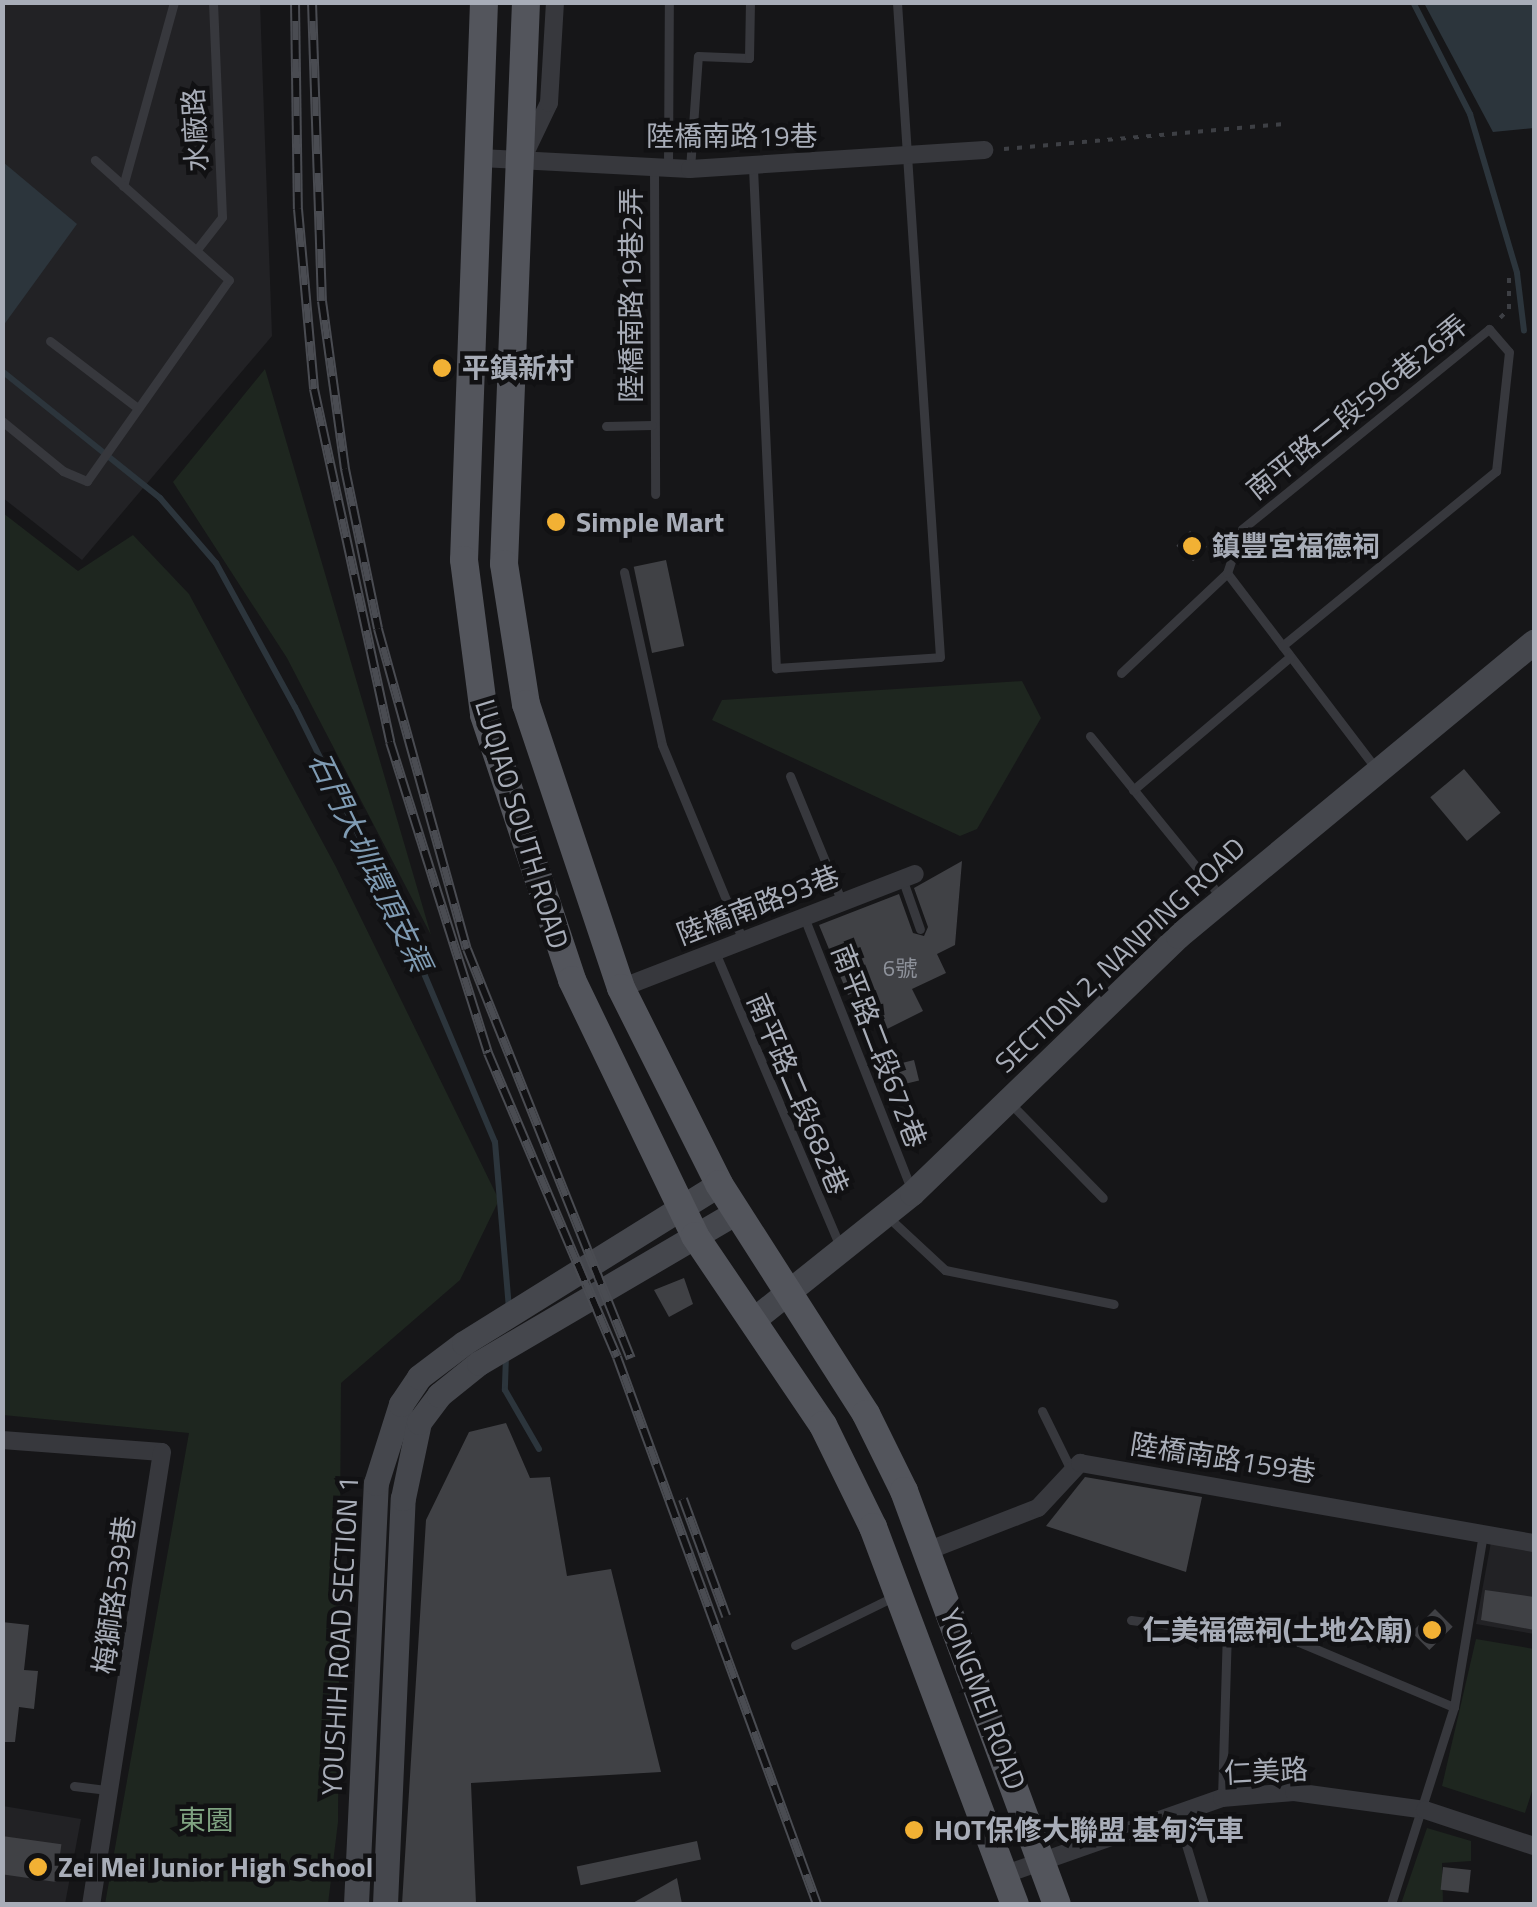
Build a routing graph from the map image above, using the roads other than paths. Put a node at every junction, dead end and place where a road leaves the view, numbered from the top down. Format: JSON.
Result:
{"nodes":[{"id":1,"x":174,"y":2,"type":"edge"},
{"id":2,"x":213,"y":2,"type":"edge"},
{"id":3,"x":484,"y":2,"type":"edge"},
{"id":4,"x":526,"y":2,"type":"edge"},
{"id":5,"x":555,"y":2,"type":"edge"},
{"id":6,"x":670,"y":2,"type":"edge"},
{"id":7,"x":750,"y":2,"type":"edge"},
{"id":8,"x":897,"y":2,"type":"edge"},
{"id":9,"x":984,"y":150,"type":"road end"},
{"id":10,"x":480,"y":158,"type":"junction"},
{"id":11,"x":910,"y":159,"type":"junction"},
{"id":12,"x":95,"y":160,"type":"dead end"},
{"id":13,"x":521,"y":161,"type":"junction"},
{"id":14,"x":661,"y":166,"type":"junction"},
{"id":15,"x":753,"y":168,"type":"junction"},
{"id":16,"x":690,"y":169,"type":"junction"},
{"id":17,"x":123,"y":186,"type":"junction"},
{"id":18,"x":198,"y":248,"type":"junction"},
{"id":19,"x":50,"y":341,"type":"dead end"},
{"id":20,"x":135,"y":406,"type":"junction"},
{"id":21,"x":2,"y":420,"type":"edge"},
{"id":22,"x":652,"y":425,"type":"junction"},
{"id":23,"x":606,"y":426,"type":"dead end"},
{"id":24,"x":655,"y":494,"type":"dead end"},
{"id":25,"x":624,"y":572,"type":"dead end"},
{"id":26,"x":1227,"y":572,"type":"junction"},
{"id":27,"x":1534,"y":641,"type":"edge"},
{"id":28,"x":1282,"y":646,"type":"junction"},
{"id":29,"x":1290,"y":657,"type":"junction"},
{"id":30,"x":1122,"y":672,"type":"dead end"},
{"id":31,"x":1090,"y":736,"type":"dead end"},
{"id":32,"x":1377,"y":769,"type":"junction"},
{"id":33,"x":790,"y":776,"type":"dead end"},
{"id":34,"x":1133,"y":790,"type":"junction"},
{"id":35,"x":909,"y":876,"type":"joint"},
{"id":36,"x":1222,"y":898,"type":"junction"},
{"id":37,"x":842,"y":902,"type":"junction"},
{"id":38,"x":804,"y":917,"type":"junction"},
{"id":39,"x":920,"y":928,"type":"dead end"},
{"id":40,"x":743,"y":941,"type":"junction"},
{"id":41,"x":715,"y":952,"type":"junction"},
{"id":42,"x":621,"y":988,"type":"junction"},
{"id":43,"x":1007,"y":1100,"type":"junction"},
{"id":44,"x":719,"y":1184,"type":"junction"},
{"id":45,"x":912,"y":1192,"type":"junction"},
{"id":46,"x":1103,"y":1198,"type":"dead end"},
{"id":47,"x":680,"y":1206,"type":"junction"},
{"id":48,"x":736,"y":1212,"type":"junction"},
{"id":49,"x":886,"y":1216,"type":"junction"},
{"id":50,"x":695,"y":1236,"type":"junction"},
{"id":51,"x":842,"y":1252,"type":"junction"},
{"id":52,"x":788,"y":1293,"type":"junction"},
{"id":53,"x":1114,"y":1304,"type":"dead end"},
{"id":54,"x":752,"y":1320,"type":"junction"},
{"id":55,"x":1042,"y":1411,"type":"dead end"},
{"id":56,"x":2,"y":1440,"type":"edge"},
{"id":57,"x":1072,"y":1472,"type":"junction"},
{"id":58,"x":1483,"y":1534,"type":"junction"},
{"id":59,"x":1534,"y":1543,"type":"edge"},
{"id":60,"x":928,"y":1551,"type":"junction"},
{"id":61,"x":889,"y":1564,"type":"joint"},
{"id":62,"x":902,"y":1593,"type":"junction"},
{"id":63,"x":1130,"y":1620,"type":"dead end"},
{"id":64,"x":1227,"y":1631,"type":"junction"},
{"id":65,"x":795,"y":1645,"type":"dead end"},
{"id":66,"x":1454,"y":1707,"type":"junction"},
{"id":67,"x":74,"y":1786,"type":"dead end"},
{"id":68,"x":111,"y":1791,"type":"junction"},
{"id":69,"x":1222,"y":1798,"type":"junction"},
{"id":70,"x":1424,"y":1810,"type":"junction"},
{"id":71,"x":1177,"y":1812,"type":"junction"},
{"id":72,"x":1534,"y":1846,"type":"edge"},
{"id":73,"x":1044,"y":1860,"type":"junction"},
{"id":74,"x":1006,"y":1874,"type":"junction"},
{"id":75,"x":91,"y":1904,"type":"edge"},
{"id":76,"x":356,"y":1904,"type":"edge"},
{"id":77,"x":384,"y":1904,"type":"edge"},
{"id":78,"x":1015,"y":1904,"type":"edge"},
{"id":79,"x":1057,"y":1904,"type":"edge"},
{"id":80,"x":1204,"y":1904,"type":"edge"},
{"id":81,"x":1391,"y":1904,"type":"edge"}],
"edges":[{"from":1,"to":17,"type":"lane"},
{"from":2,"to":18,"type":"lane","name":"水廠路"},
{"from":3,"to":10,"type":"main road","name":"LUQIAO SOUTH ROAD"},
{"from":4,"to":13,"type":"main road","name":"LUQIAO SOUTH ROAD"},
{"from":5,"to":13,"type":"street"},
{"from":6,"to":14,"type":"lane","name":"陸橋南路19巷2弄"},
{"from":7,"to":16,"type":"lane"},
{"from":8,"to":11,"type":"lane"},
{"from":9,"to":11,"type":"street","name":"陸橋南路19巷"},
{"from":10,"to":13,"type":"street","name":"陸橋南路19巷"},
{"from":10,"to":47,"type":"main road","name":"LUQIAO SOUTH ROAD"},
{"from":11,"to":15,"type":"street","name":"陸橋南路19巷"},
{"from":11,"to":15,"type":"lane"},
{"from":12,"to":17,"type":"lane"},
{"from":13,"to":14,"type":"street","name":"陸橋南路19巷"},
{"from":13,"to":42,"type":"main road","name":"LUQIAO SOUTH ROAD"},
{"from":14,"to":16,"type":"street","name":"陸橋南路19巷"},
{"from":14,"to":22,"type":"lane","name":"陸橋南路19巷2弄"},
{"from":15,"to":16,"type":"street","name":"陸橋南路19巷"},
{"from":17,"to":18,"type":"lane"},
{"from":18,"to":20,"type":"lane"},
{"from":19,"to":20,"type":"lane"},
{"from":20,"to":21,"type":"lane"},
{"from":22,"to":23,"type":"lane","name":"陸橋南路19巷2弄"},
{"from":22,"to":24,"type":"lane","name":"陸橋南路19巷2弄"},
{"from":25,"to":40,"type":"lane"},
{"from":26,"to":28,"type":"lane"},
{"from":26,"to":28,"type":"lane","name":"南平路二段596巷26弄"},
{"from":26,"to":30,"type":"lane"},
{"from":27,"to":32,"type":"street","name":"SECTION 2, NANPING ROAD"},
{"from":28,"to":29,"type":"lane"},
{"from":29,"to":32,"type":"lane"},
{"from":29,"to":34,"type":"lane"},
{"from":31,"to":34,"type":"lane"},
{"from":32,"to":36,"type":"street","name":"SECTION 2, NANPING ROAD"},
{"from":33,"to":37,"type":"lane"},
{"from":34,"to":36,"type":"lane"},
{"from":35,"to":37,"type":"street","name":"陸橋南路93巷"},
{"from":35,"to":39,"type":"lane"},
{"from":36,"to":43,"type":"street","name":"SECTION 2, NANPING ROAD"},
{"from":37,"to":38,"type":"street","name":"陸橋南路93巷"},
{"from":38,"to":40,"type":"street","name":"陸橋南路93巷"},
{"from":38,"to":45,"type":"lane","name":"南平路二段672巷"},
{"from":40,"to":41,"type":"street","name":"陸橋南路93巷"},
{"from":41,"to":42,"type":"street","name":"陸橋南路93巷"},
{"from":41,"to":51,"type":"lane","name":"南平路二段682巷"},
{"from":42,"to":44,"type":"main road","name":"LUQIAO SOUTH ROAD"},
{"from":43,"to":45,"type":"street","name":"SECTION 2, NANPING ROAD"},
{"from":43,"to":46,"type":"lane"},
{"from":44,"to":47,"type":"street","name":"YOUSHIH ROAD SECTION 1"},
{"from":44,"to":48,"type":"main road","name":"LUQIAO SOUTH ROAD"},
{"from":45,"to":49,"type":"street","name":"SECTION 2, NANPING ROAD"},
{"from":47,"to":50,"type":"main road","name":"LUQIAO SOUTH ROAD"},
{"from":47,"to":76,"type":"street","name":"YOUSHIH ROAD SECTION 1"},
{"from":48,"to":50,"type":"street","name":"YOUSHIH ROAD SECTION 1"},
{"from":48,"to":52,"type":"main road","name":"LUQIAO SOUTH ROAD"},
{"from":49,"to":51,"type":"street","name":"SECTION 2, NANPING ROAD"},
{"from":49,"to":53,"type":"lane"},
{"from":50,"to":54,"type":"main road","name":"LUQIAO SOUTH ROAD"},
{"from":50,"to":77,"type":"street","name":"YOUSHIH ROAD SECTION 1"},
{"from":51,"to":52,"type":"street","name":"SECTION 2, NANPING ROAD"},
{"from":52,"to":54,"type":"street","name":"SECTION 2, NANPING ROAD"},
{"from":52,"to":60,"type":"main road","name":"LUQIAO SOUTH ROAD"},
{"from":54,"to":61,"type":"main road","name":"LUQIAO SOUTH ROAD"},
{"from":55,"to":57,"type":"lane"},
{"from":56,"to":68,"type":"street","name":"梅獅路539巷"},
{"from":57,"to":58,"type":"street","name":"陸橋南路159巷"},
{"from":57,"to":60,"type":"street"},
{"from":58,"to":59,"type":"street","name":"陸橋南路159巷"},
{"from":58,"to":66,"type":"lane"},
{"from":60,"to":73,"type":"main road","name":"YONGMEI ROAD"},
{"from":61,"to":62,"type":"main road","name":"YONGMEI ROAD"},
{"from":62,"to":65,"type":"lane"},
{"from":62,"to":74,"type":"main road","name":"YONGMEI ROAD"},
{"from":63,"to":64,"type":"lane"},
{"from":64,"to":66,"type":"lane"},
{"from":64,"to":69,"type":"lane"},
{"from":66,"to":70,"type":"lane"},
{"from":67,"to":68,"type":"lane"},
{"from":68,"to":75,"type":"street","name":"梅獅路539巷"},
{"from":69,"to":70,"type":"street","name":"仁美路"},
{"from":69,"to":71,"type":"street","name":"仁美路"},
{"from":70,"to":72,"type":"street","name":"仁美路"},
{"from":70,"to":81,"type":"lane"},
{"from":71,"to":73,"type":"street","name":"仁美路"},
{"from":71,"to":80,"type":"lane"},
{"from":73,"to":74,"type":"street","name":"仁美路"},
{"from":73,"to":79,"type":"main road","name":"YONGMEI ROAD"},
{"from":74,"to":78,"type":"main road","name":"YONGMEI ROAD"}]}
